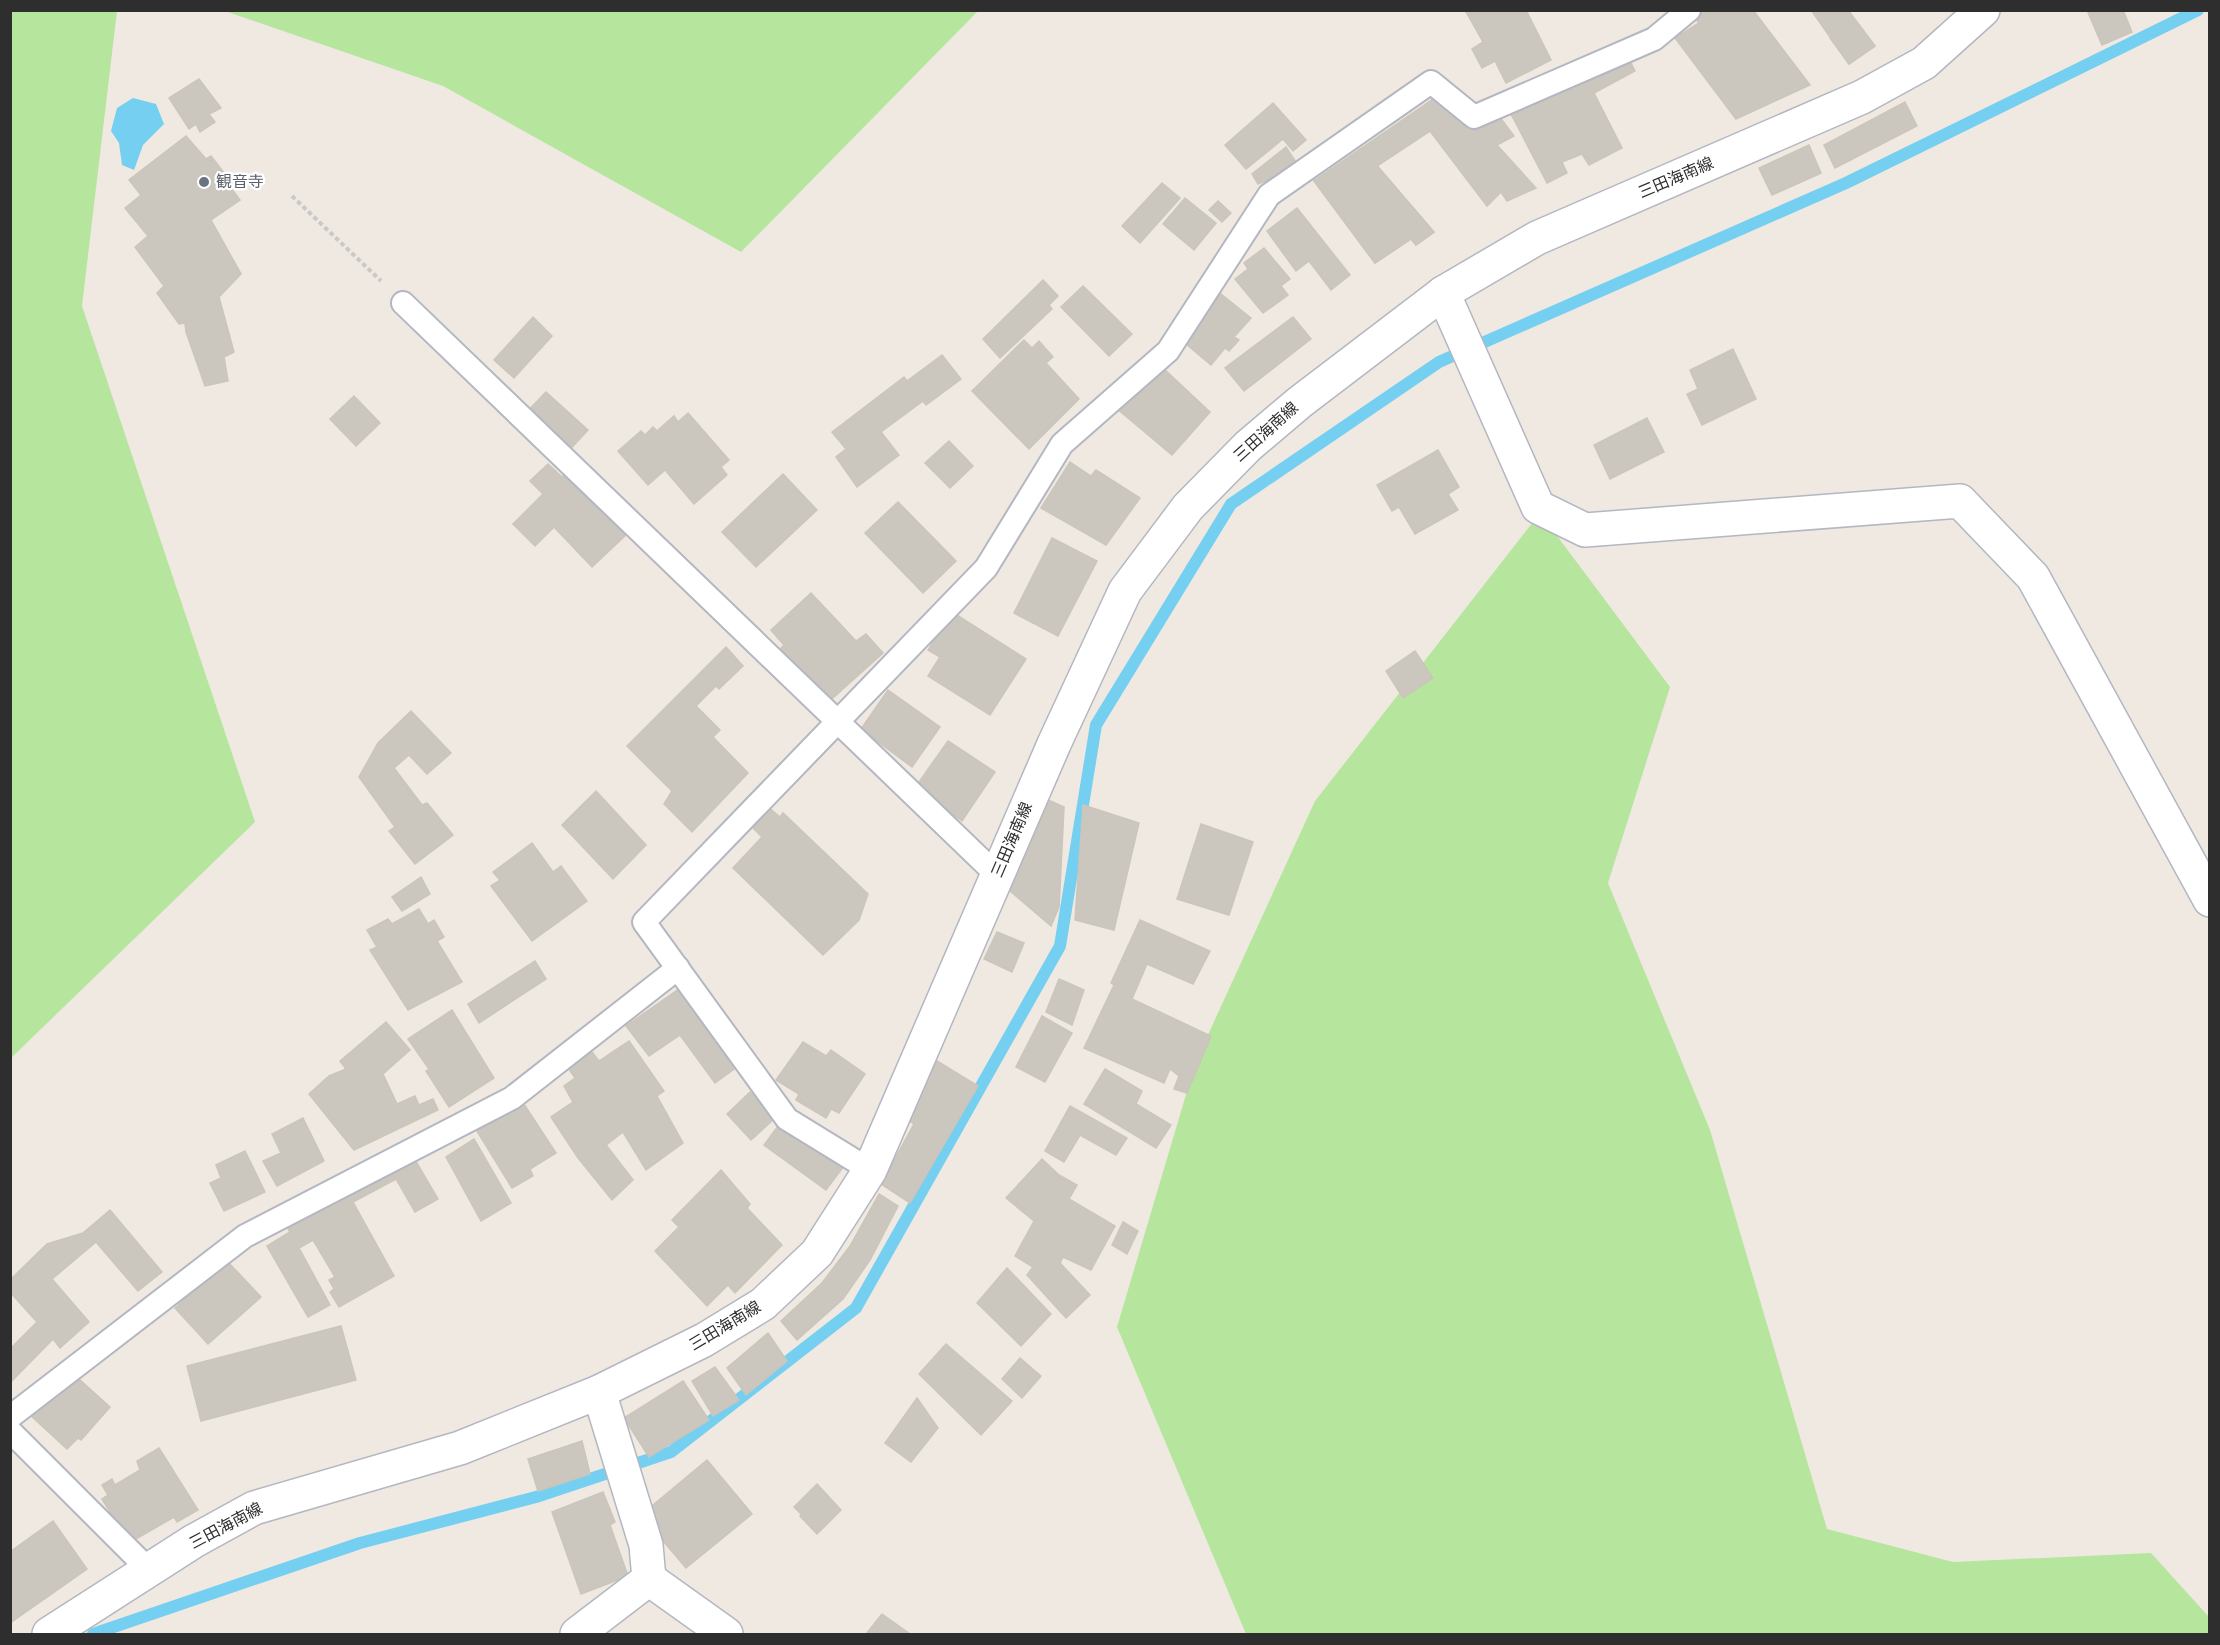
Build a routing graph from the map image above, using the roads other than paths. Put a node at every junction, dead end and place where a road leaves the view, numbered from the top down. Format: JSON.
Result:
{"nodes":[{"id":1,"x":1689,"y":10,"type":"edge"},
{"id":2,"x":1983,"y":10,"type":"edge"},
{"id":3,"x":1443,"y":293,"type":"junction"},
{"id":4,"x":403,"y":303,"type":"road end"},
{"id":5,"x":838,"y":722,"type":"junction"},
{"id":6,"x":997,"y":875,"type":"junction"},
{"id":7,"x":2210,"y":900,"type":"edge"},
{"id":8,"x":678,"y":968,"type":"junction"},
{"id":9,"x":870,"y":1170,"type":"junction"},
{"id":10,"x":599,"y":1392,"type":"junction"},
{"id":11,"x":10,"y":1416,"type":"edge"},
{"id":12,"x":10,"y":1431,"type":"edge"},
{"id":13,"x":149,"y":1570,"type":"junction"},
{"id":14,"x":649,"y":1579,"type":"junction"},
{"id":15,"x":49,"y":1635,"type":"edge"},
{"id":16,"x":577,"y":1635,"type":"edge"},
{"id":17,"x":726,"y":1635,"type":"edge"}],
"edges":[{"from":1,"to":5,"type":"lane"},
{"from":2,"to":3,"type":"main road","name":"三田海南線"},
{"from":3,"to":6,"type":"main road","name":"三田海南線"},
{"from":3,"to":7,"type":"main road"},
{"from":4,"to":5,"type":"lane"},
{"from":5,"to":6,"type":"lane"},
{"from":5,"to":8,"type":"lane"},
{"from":6,"to":9,"type":"main road","name":"三田海南線"},
{"from":8,"to":9,"type":"lane"},
{"from":8,"to":11,"type":"lane"},
{"from":9,"to":10,"type":"main road","name":"三田海南線"},
{"from":10,"to":13,"type":"main road","name":"三田海南線"},
{"from":10,"to":14,"type":"main road"},
{"from":12,"to":13,"type":"lane"},
{"from":13,"to":15,"type":"main road","name":"三田海南線"},
{"from":14,"to":16,"type":"main road"},
{"from":14,"to":17,"type":"main road"}]}
